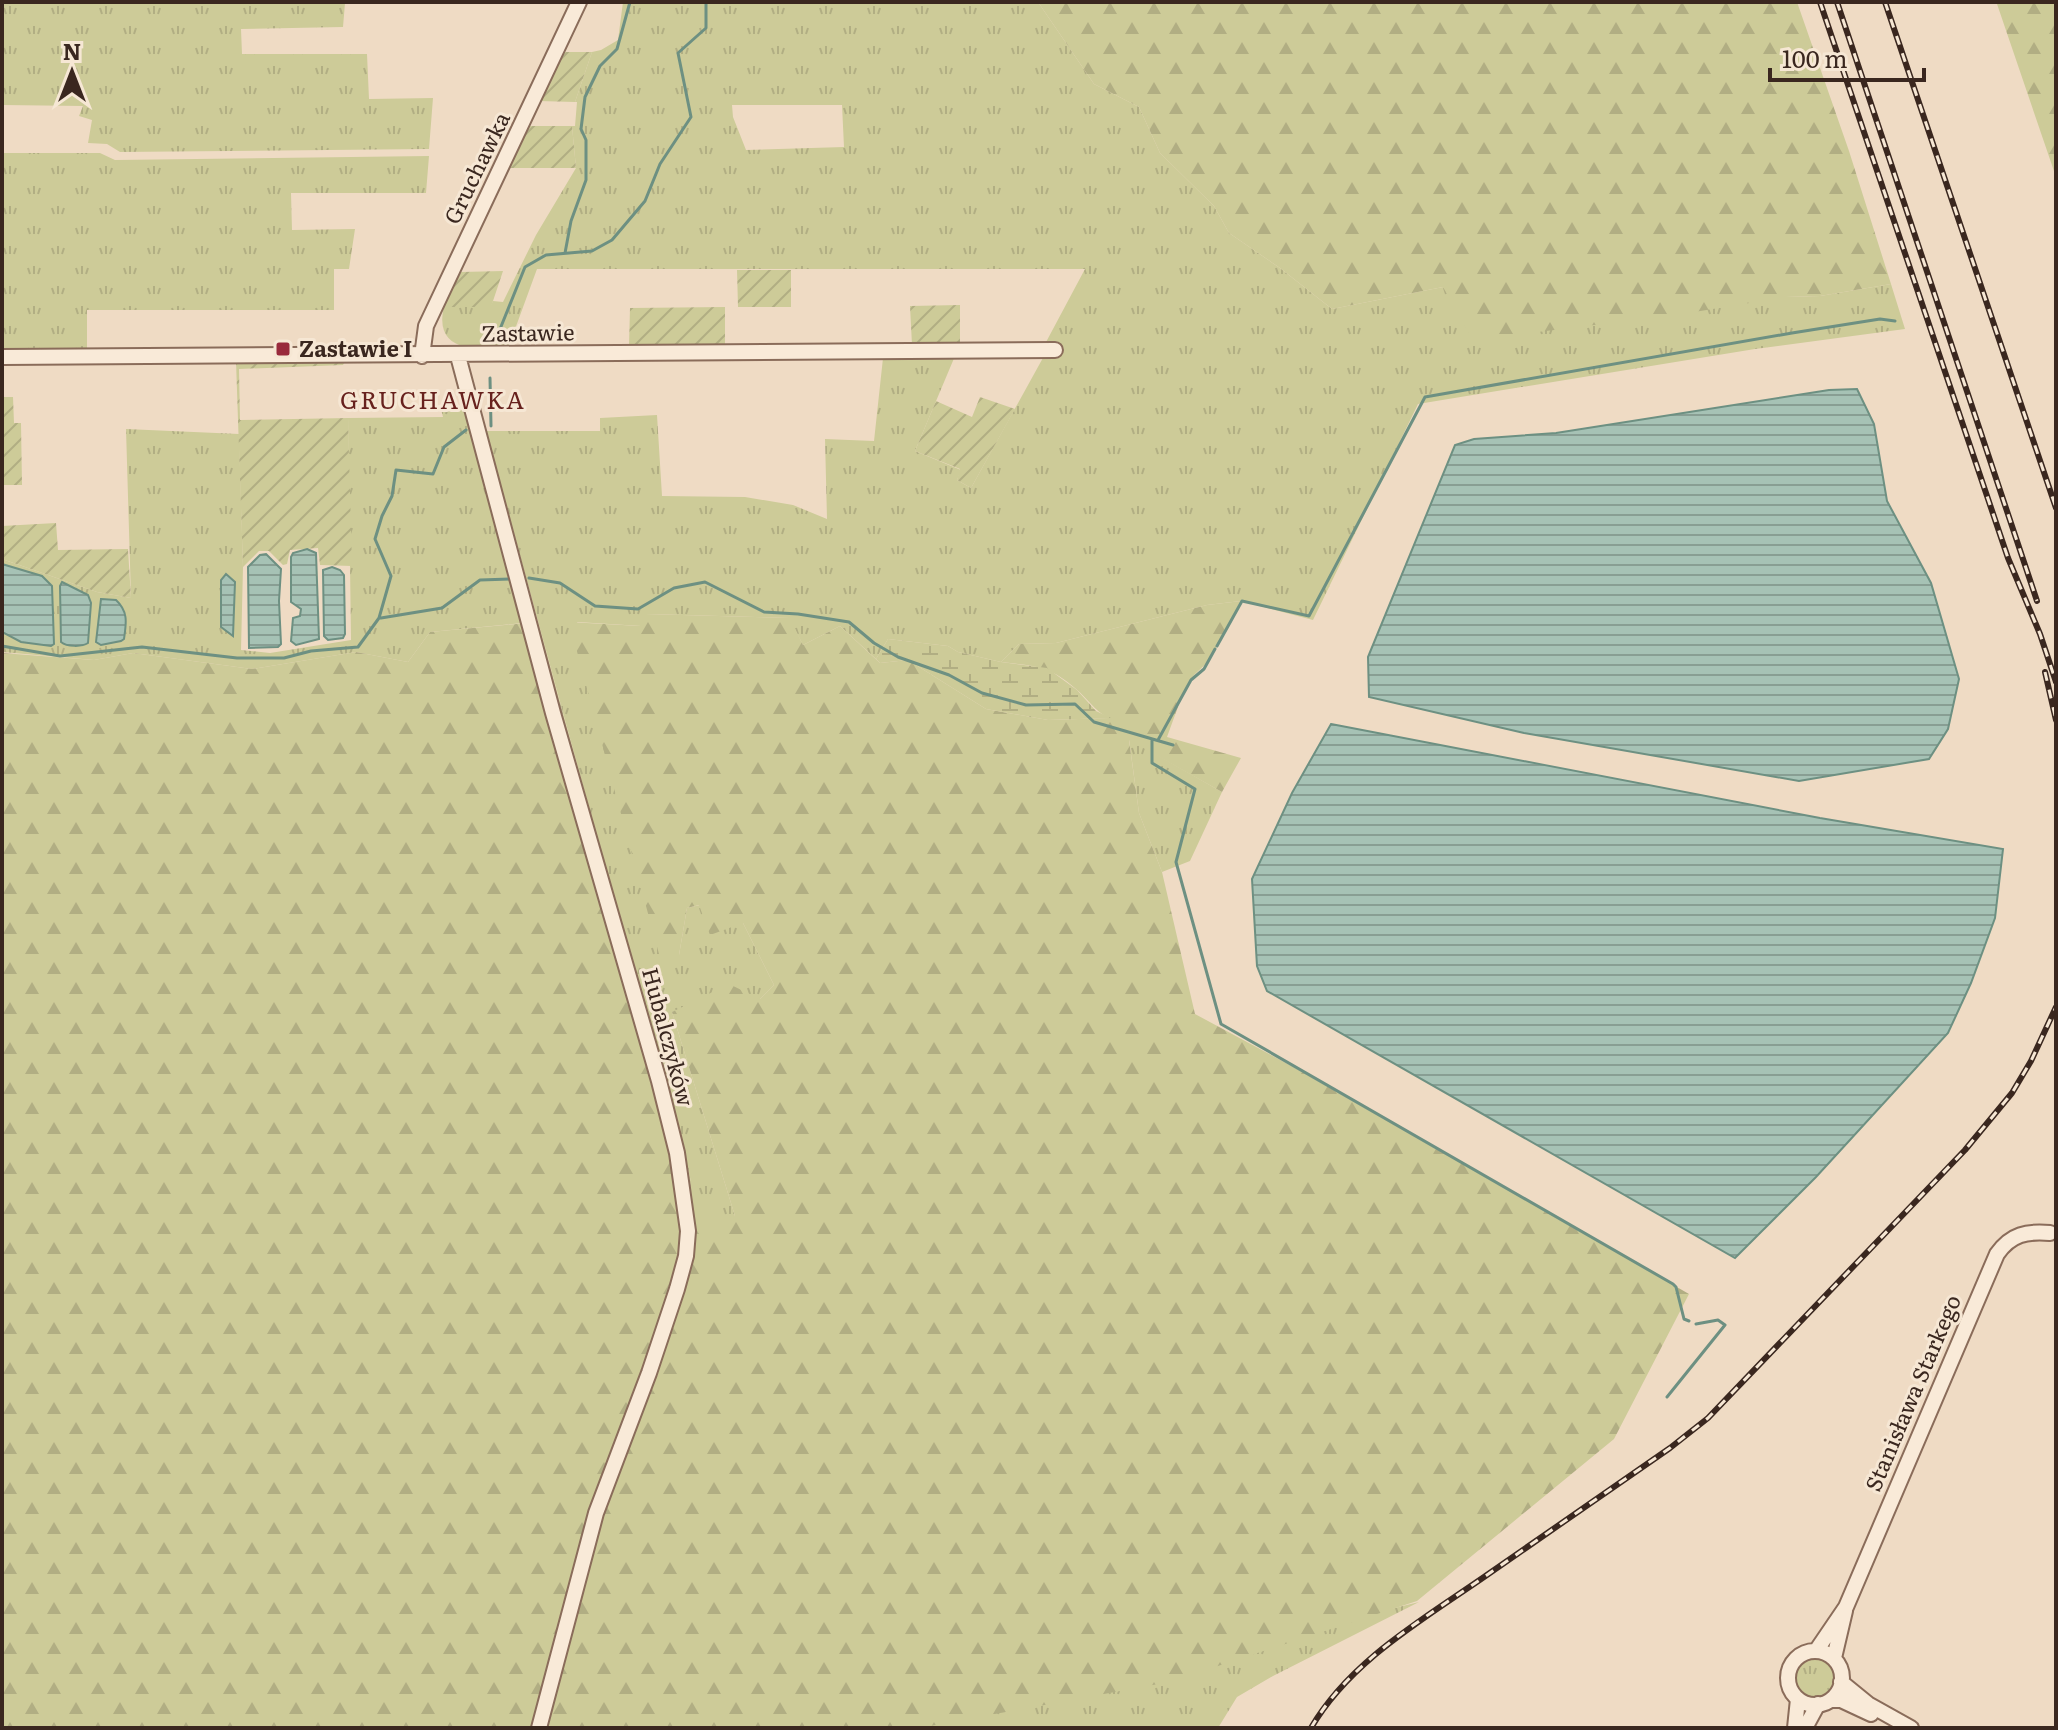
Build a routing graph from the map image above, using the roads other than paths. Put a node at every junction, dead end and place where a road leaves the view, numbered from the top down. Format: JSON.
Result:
{"nodes":[{"id":1,"x":579,"y":2,"type":"edge"},
{"id":2,"x":1055,"y":350,"type":"dead end"},
{"id":3,"x":422,"y":356,"type":"junction"},
{"id":4,"x":458,"y":356,"type":"junction"},
{"id":5,"x":2,"y":357,"type":"edge"},
{"id":6,"x":2050,"y":1233,"type":"dead end"},
{"id":7,"x":1846,"y":1607,"type":"junction"},
{"id":8,"x":1816,"y":1651,"type":"junction"},
{"id":9,"x":1834,"y":1658,"type":"junction"},
{"id":10,"x":1841,"y":1682,"type":"junction"},
{"id":11,"x":1798,"y":1699,"type":"junction"},
{"id":12,"x":1824,"y":1702,"type":"junction"},
{"id":13,"x":539,"y":1728,"type":"edge"},
{"id":14,"x":1795,"y":1728,"type":"edge"},
{"id":15,"x":1805,"y":1728,"type":"edge"},
{"id":16,"x":1897,"y":1728,"type":"edge"},
{"id":17,"x":1911,"y":1728,"type":"edge"}],
"edges":[{"from":1,"to":3,"type":"street","name":"Gruchawka"},
{"from":2,"to":4,"type":"street","name":"Zastawie"},
{"from":3,"to":4,"type":"street","name":"Zastawie"},
{"from":3,"to":5,"type":"street","name":"Zastawie"},
{"from":4,"to":13,"type":"street","name":"Hubalczyków"},
{"from":6,"to":7,"type":"street","name":"Stanisława Starkego"},
{"from":7,"to":8,"type":"street"},
{"from":7,"to":9,"type":"street"},
{"from":8,"to":9,"type":"street"},
{"from":8,"to":11,"type":"street"},
{"from":9,"to":10,"type":"street"},
{"from":10,"to":12,"type":"street"},
{"from":10,"to":17,"type":"street"},
{"from":11,"to":12,"type":"street"},
{"from":11,"to":14,"type":"street"},
{"from":12,"to":15,"type":"street"},
{"from":12,"to":16,"type":"street"}]}
